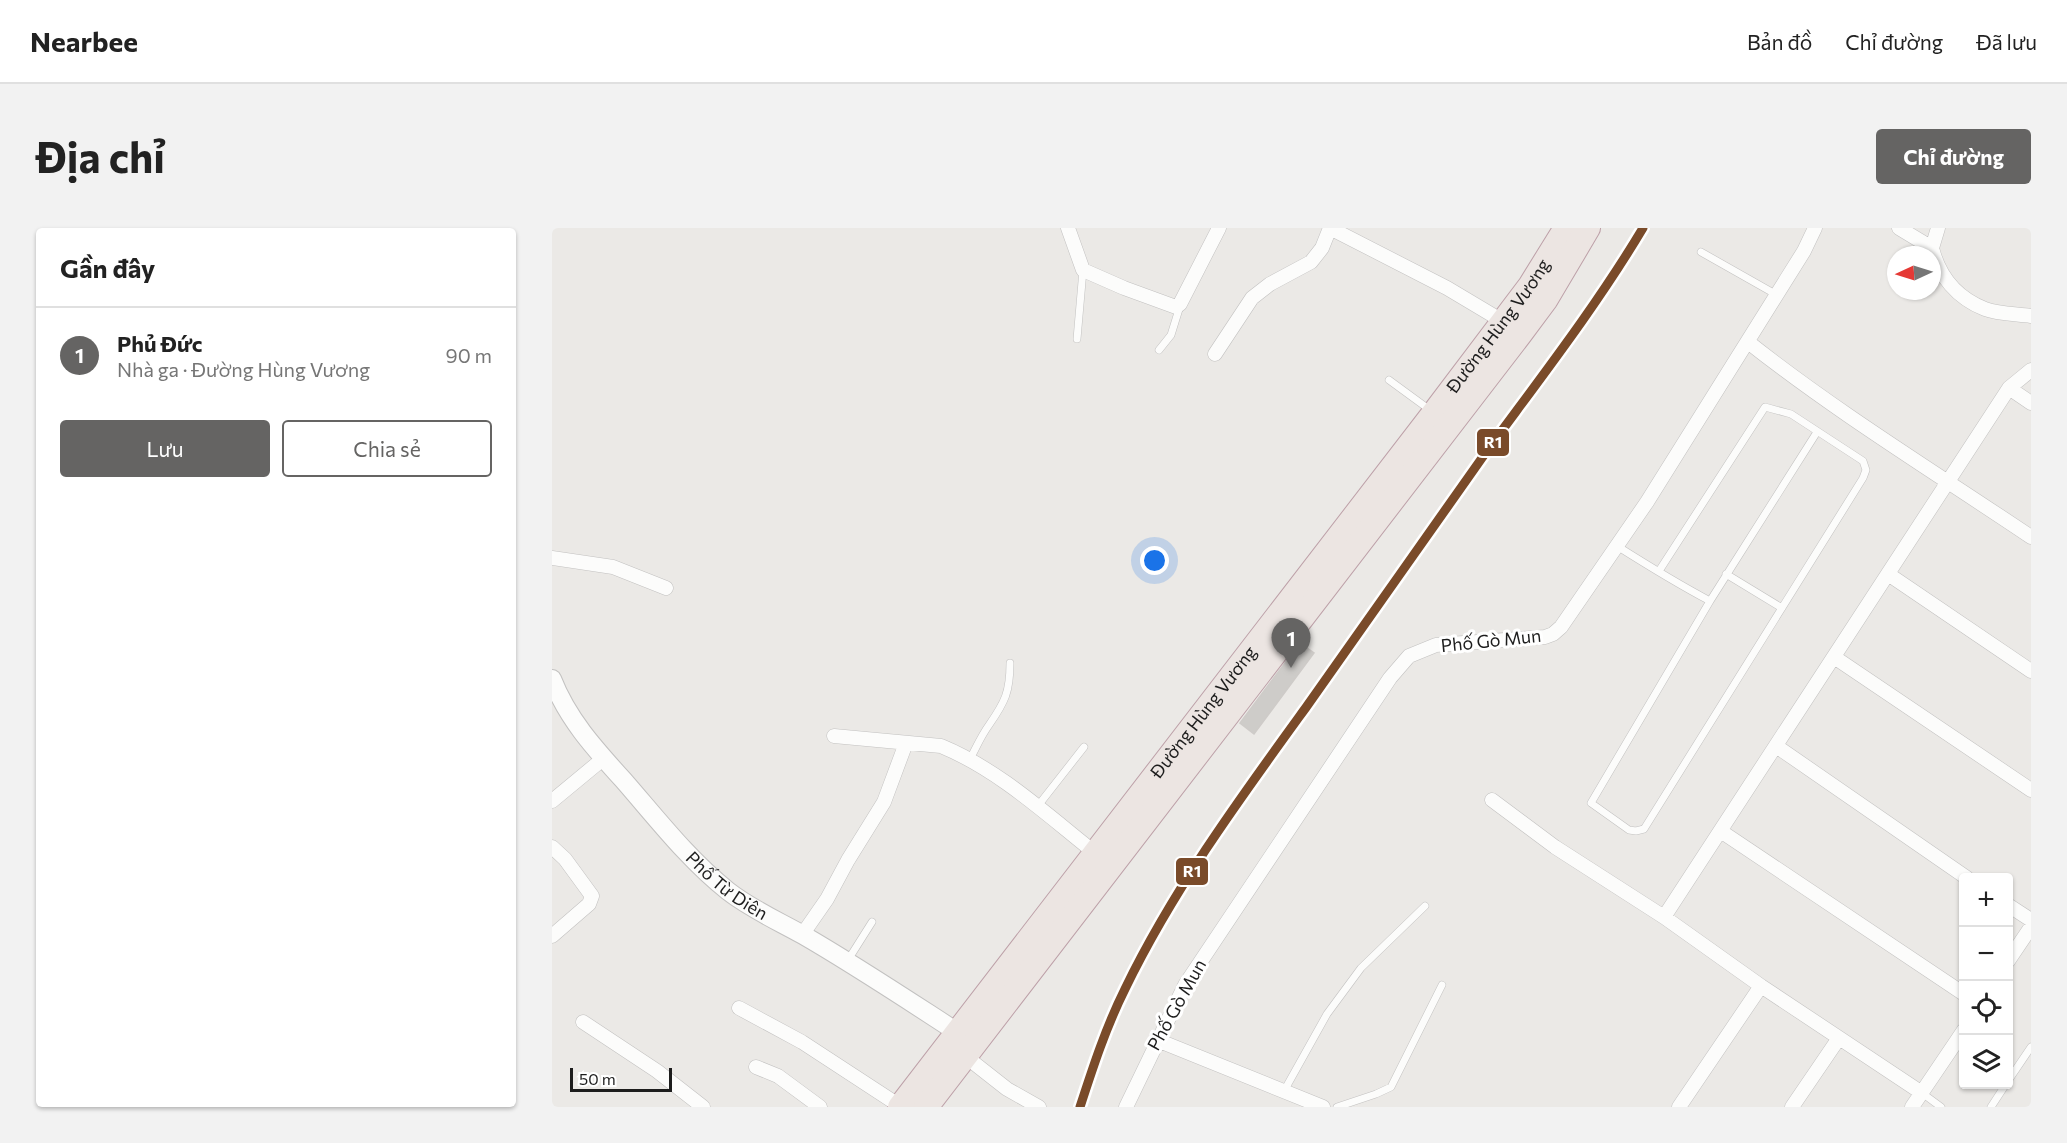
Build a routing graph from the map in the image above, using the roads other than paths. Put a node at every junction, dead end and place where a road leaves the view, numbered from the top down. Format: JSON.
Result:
{"nodes":[{"id":1,"x":1068,"y":228,"type":"edge"},
{"id":2,"x":1219,"y":228,"type":"edge"},
{"id":3,"x":1566,"y":228,"type":"edge"},
{"id":4,"x":1588,"y":228,"type":"edge"},
{"id":5,"x":1815,"y":228,"type":"edge"},
{"id":6,"x":1899,"y":228,"type":"edge"},
{"id":7,"x":1938,"y":228,"type":"edge"},
{"id":8,"x":1333,"y":229,"type":"edge"},
{"id":9,"x":1929,"y":246,"type":"edge"},
{"id":10,"x":1933,"y":246,"type":"edge"},
{"id":11,"x":1701,"y":252,"type":"dead end"},
{"id":12,"x":1083,"y":270,"type":"junction"},
{"id":13,"x":1941,"y":273,"type":"edge"},
{"id":14,"x":1777,"y":296,"type":"junction"},
{"id":15,"x":1180,"y":304,"type":"junction"},
{"id":16,"x":2031,"y":316,"type":"edge"},
{"id":17,"x":1504,"y":322,"type":"junction"},
{"id":18,"x":1077,"y":339,"type":"dead end"},
{"id":19,"x":1748,"y":342,"type":"junction"},
{"id":20,"x":1159,"y":350,"type":"dead end"},
{"id":21,"x":1215,"y":354,"type":"dead end"},
{"id":22,"x":2031,"y":370,"type":"edge"},
{"id":23,"x":1389,"y":380,"type":"dead end"},
{"id":24,"x":2009,"y":388,"type":"junction"},
{"id":25,"x":2031,"y":403,"type":"edge"},
{"id":26,"x":1434,"y":413,"type":"junction"},
{"id":27,"x":1817,"y":432,"type":"junction"},
{"id":28,"x":1949,"y":482,"type":"junction"},
{"id":29,"x":2031,"y":537,"type":"edge"},
{"id":30,"x":1617,"y":546,"type":"junction"},
{"id":31,"x":552,"y":558,"type":"edge"},
{"id":32,"x":1659,"y":571,"type":"junction"},
{"id":33,"x":1726,"y":574,"type":"junction"},
{"id":34,"x":1888,"y":574,"type":"junction"},
{"id":35,"x":666,"y":588,"type":"dead end"},
{"id":36,"x":1710,"y":601,"type":"junction"},
{"id":37,"x":1782,"y":608,"type":"junction"},
{"id":38,"x":1834,"y":657,"type":"junction"},
{"id":39,"x":1011,"y":663,"type":"dead end"},
{"id":40,"x":2031,"y":671,"type":"edge"},
{"id":41,"x":552,"y":679,"type":"edge"},
{"id":42,"x":834,"y":736,"type":"dead end"},
{"id":43,"x":906,"y":743,"type":"junction"},
{"id":44,"x":1776,"y":746,"type":"junction"},
{"id":45,"x":1084,"y":747,"type":"dead end"},
{"id":46,"x":604,"y":758,"type":"junction"},
{"id":47,"x":970,"y":759,"type":"junction"},
{"id":48,"x":2031,"y":790,"type":"edge"},
{"id":49,"x":1492,"y":800,"type":"dead end"},
{"id":50,"x":552,"y":801,"type":"edge"},
{"id":51,"x":1037,"y":807,"type":"junction"},
{"id":52,"x":1722,"y":832,"type":"junction"},
{"id":53,"x":552,"y":847,"type":"edge"},
{"id":54,"x":1094,"y":852,"type":"junction"},
{"id":55,"x":1960,"y":873,"type":"edge"},
{"id":56,"x":1425,"y":906,"type":"dead end"},
{"id":57,"x":2013,"y":908,"type":"edge"},
{"id":58,"x":1664,"y":917,"type":"junction"},
{"id":59,"x":2031,"y":920,"type":"edge"},
{"id":60,"x":872,"y":922,"type":"dead end"},
{"id":61,"x":2031,"y":927,"type":"edge"},
{"id":62,"x":802,"y":935,"type":"junction"},
{"id":63,"x":552,"y":936,"type":"edge"},
{"id":64,"x":2013,"y":954,"type":"edge"},
{"id":65,"x":847,"y":962,"type":"junction"},
{"id":66,"x":1442,"y":985,"type":"dead end"},
{"id":67,"x":1761,"y":986,"type":"junction"},
{"id":68,"x":1959,"y":991,"type":"edge"},
{"id":69,"x":739,"y":1008,"type":"dead end"},
{"id":70,"x":583,"y":1022,"type":"dead end"},
{"id":71,"x":957,"y":1032,"type":"junction"},
{"id":72,"x":1961,"y":1035,"type":"edge"},
{"id":73,"x":1839,"y":1038,"type":"junction"},
{"id":74,"x":1157,"y":1040,"type":"junction"},
{"id":75,"x":2031,"y":1047,"type":"edge"},
{"id":76,"x":965,"y":1056,"type":"junction"},
{"id":77,"x":756,"y":1067,"type":"dead end"},
{"id":78,"x":2013,"y":1074,"type":"edge"},
{"id":79,"x":2003,"y":1089,"type":"edge"},
{"id":80,"x":1284,"y":1091,"type":"junction"},
{"id":81,"x":1922,"y":1094,"type":"junction"},
{"id":82,"x":703,"y":1107,"type":"edge"},
{"id":83,"x":820,"y":1107,"type":"edge"},
{"id":84,"x":900,"y":1107,"type":"edge"},
{"id":85,"x":926,"y":1107,"type":"edge"},
{"id":86,"x":1039,"y":1107,"type":"edge"},
{"id":87,"x":1126,"y":1107,"type":"edge"},
{"id":88,"x":1323,"y":1107,"type":"edge"},
{"id":89,"x":1337,"y":1107,"type":"edge"},
{"id":90,"x":1678,"y":1107,"type":"edge"},
{"id":91,"x":1792,"y":1107,"type":"edge"},
{"id":92,"x":1912,"y":1107,"type":"edge"},
{"id":93,"x":1941,"y":1107,"type":"edge"},
{"id":94,"x":1991,"y":1107,"type":"edge"}],
"edges":[{"from":1,"to":12,"type":"street"},
{"from":2,"to":15,"type":"street"},
{"from":3,"to":17,"type":"highway","name":"Đường Hùng Vương"},
{"from":4,"to":76,"type":"highway","name":"Đường Hùng Vương"},
{"from":5,"to":14,"type":"street","name":"Phố Gò Mun"},
{"from":6,"to":9,"type":"street"},
{"from":7,"to":10,"type":"street"},
{"from":8,"to":17,"type":"street"},
{"from":8,"to":21,"type":"street"},
{"from":11,"to":14,"type":"lane"},
{"from":12,"to":15,"type":"street"},
{"from":12,"to":18,"type":"lane"},
{"from":13,"to":16,"type":"street"},
{"from":14,"to":19,"type":"street","name":"Phố Gò Mun"},
{"from":15,"to":20,"type":"lane"},
{"from":17,"to":26,"type":"highway","name":"Đường Hùng Vương"},
{"from":19,"to":28,"type":"street"},
{"from":19,"to":30,"type":"street","name":"Phố Gò Mun"},
{"from":22,"to":24,"type":"street"},
{"from":23,"to":26,"type":"lane"},
{"from":24,"to":25,"type":"street"},
{"from":24,"to":28,"type":"street"},
{"from":26,"to":54,"type":"highway","name":"Đường Hùng Vương"},
{"from":27,"to":32,"type":"lane"},
{"from":27,"to":33,"type":"lane"},
{"from":27,"to":37,"type":"lane"},
{"from":28,"to":29,"type":"street"},
{"from":28,"to":34,"type":"street"},
{"from":30,"to":32,"type":"lane"},
{"from":30,"to":74,"type":"street","name":"Phố Gò Mun"},
{"from":31,"to":35,"type":"street"},
{"from":32,"to":36,"type":"lane"},
{"from":33,"to":36,"type":"lane"},
{"from":33,"to":37,"type":"lane"},
{"from":34,"to":38,"type":"street"},
{"from":34,"to":40,"type":"street"},
{"from":36,"to":37,"type":"lane"},
{"from":38,"to":44,"type":"street"},
{"from":38,"to":48,"type":"street"},
{"from":39,"to":47,"type":"lane"},
{"from":41,"to":46,"type":"street","name":"Phố Từ Diên"},
{"from":42,"to":43,"type":"street"},
{"from":43,"to":47,"type":"street"},
{"from":43,"to":62,"type":"street"},
{"from":44,"to":52,"type":"street"},
{"from":44,"to":55,"type":"street"},
{"from":45,"to":51,"type":"lane"},
{"from":46,"to":50,"type":"street"},
{"from":46,"to":62,"type":"street","name":"Phố Từ Diên"},
{"from":47,"to":51,"type":"street"},
{"from":49,"to":58,"type":"street"},
{"from":51,"to":54,"type":"street"},
{"from":52,"to":58,"type":"street"},
{"from":52,"to":68,"type":"street"},
{"from":53,"to":63,"type":"street"},
{"from":54,"to":71,"type":"highway","name":"Đường Hùng Vương"},
{"from":56,"to":80,"type":"lane"},
{"from":57,"to":59,"type":"street"},
{"from":58,"to":67,"type":"street"},
{"from":60,"to":65,"type":"lane"},
{"from":61,"to":64,"type":"street"},
{"from":62,"to":65,"type":"street","name":"Phố Từ Diên"},
{"from":65,"to":71,"type":"street","name":"Phố Từ Diên"},
{"from":66,"to":89,"type":"lane"},
{"from":67,"to":73,"type":"street"},
{"from":67,"to":90,"type":"street"},
{"from":69,"to":84,"type":"street"},
{"from":70,"to":82,"type":"street"},
{"from":71,"to":84,"type":"highway","name":"Đường Hùng Vương"},
{"from":72,"to":81,"type":"street"},
{"from":73,"to":81,"type":"street"},
{"from":73,"to":91,"type":"street"},
{"from":74,"to":80,"type":"street"},
{"from":74,"to":87,"type":"street","name":"Phố Gò Mun"},
{"from":75,"to":78,"type":"lane"},
{"from":76,"to":85,"type":"highway","name":"Đường Hùng Vương"},
{"from":76,"to":86,"type":"street"},
{"from":77,"to":83,"type":"street"},
{"from":79,"to":94,"type":"lane"},
{"from":80,"to":88,"type":"street"},
{"from":81,"to":92,"type":"street"},
{"from":81,"to":93,"type":"lane"}]}
